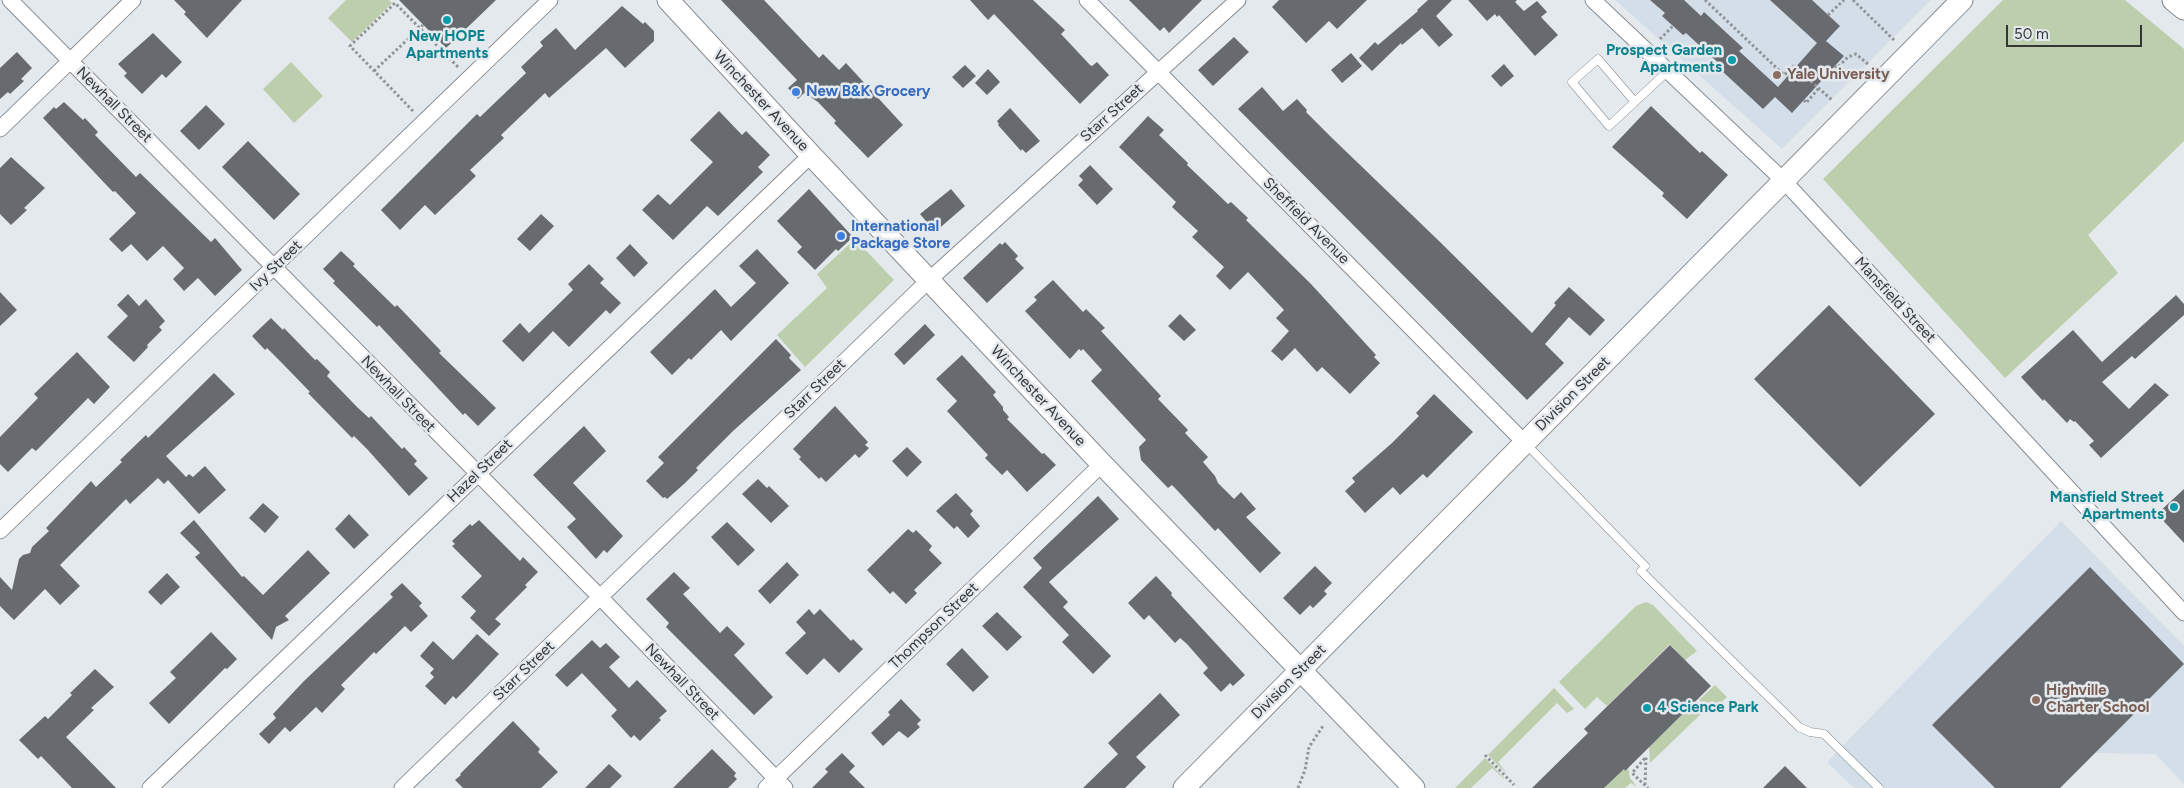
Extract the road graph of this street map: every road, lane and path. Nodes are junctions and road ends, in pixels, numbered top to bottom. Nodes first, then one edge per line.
1 (10, 0) edge
2 (134, 0) edge
3 (550, 0) edge
4 (668, 0) edge
5 (1087, 0) edge
6 (1238, 0) edge
7 (1593, 0) edge
8 (1705, 0) edge
9 (1844, 0) edge
10 (1853, 0) edge
11 (1962, 0) edge
12 (2173, 0) edge
13 (395, 1) edge
14 (2184, 9) edge
15 (1828, 15) dead end
16 (1673, 26) dead end
17 (422, 27) junction
18 (1660, 39) dead end
19 (1894, 40) dead end
20 (70, 61) junction
21 (1869, 65) dead end
22 (1835, 66) dead end
23 (459, 67) dead end
24 (374, 71) junction
25 (1668, 71) junction
26 (1157, 72) junction
27 (1819, 88) junction
28 (1804, 100) dead end
29 (1834, 101) dead end
30 (1635, 102) junction
31 (413, 111) dead end
32 (0, 129) edge
33 (811, 155) junction
34 (1784, 181) junction
35 (274, 268) junction
36 (929, 280) junction
37 (1525, 443) junction
38 (1102, 464) junction
39 (477, 474) junction
40 (0, 531) edge
41 (600, 597) junction
42 (2184, 613) edge
43 (1300, 671) junction
44 (1323, 726) dead end
45 (1485, 755) dead end
46 (776, 785) edge
47 (1514, 785) dead end
48 (1646, 786) edge
49 (150, 788) edge
50 (402, 788) edge
51 (1184, 788) edge
52 (1298, 788) edge
53 (1414, 788) edge
54 (1879, 788) edge

1 - 20 street, Newhall Street
2 - 20 street
3 - 35 street, Ivy Street
4 - 33 main road, Winchester Avenue
5 - 26 street, Sheffield Avenue
6 - 26 street, Starr Street
7 - 25 street, Mansfield Street
8 - 27 path
9 - 15 path
10 - 19 path
11 - 34 main road, Division Street
12 - 14 main road
13 - 17 path
13 - 24 path
16 - 18 path
17 - 23 path
17 - 24 path
20 - 32 street
20 - 35 street, Newhall Street
21 - 22 path
24 - 31 path
25 - 30 lane
25 - 34 street, Mansfield Street
26 - 36 street, Starr Street
26 - 37 street, Sheffield Avenue
27 - 28 path
27 - 29 path
30 - 30 lane
33 - 36 main road, Winchester Avenue
33 - 39 street, Hazel Street
34 - 37 main road, Division Street
34 - 42 street, Mansfield Street
35 - 39 street, Newhall Street
35 - 40 street, Ivy Street
36 - 38 main road, Winchester Avenue
36 - 41 street, Starr Street
37 - 43 main road, Division Street
37 - 54 lane
38 - 43 main road, Winchester Avenue
38 - 46 street, Thompson Street
39 - 41 street, Newhall Street
39 - 49 street, Hazel Street
41 - 46 street, Newhall Street
41 - 50 street, Starr Street
43 - 51 main road, Division Street
43 - 53 main road, Winchester Avenue
44 - 52 path
45 - 47 path
48 - 48 path

